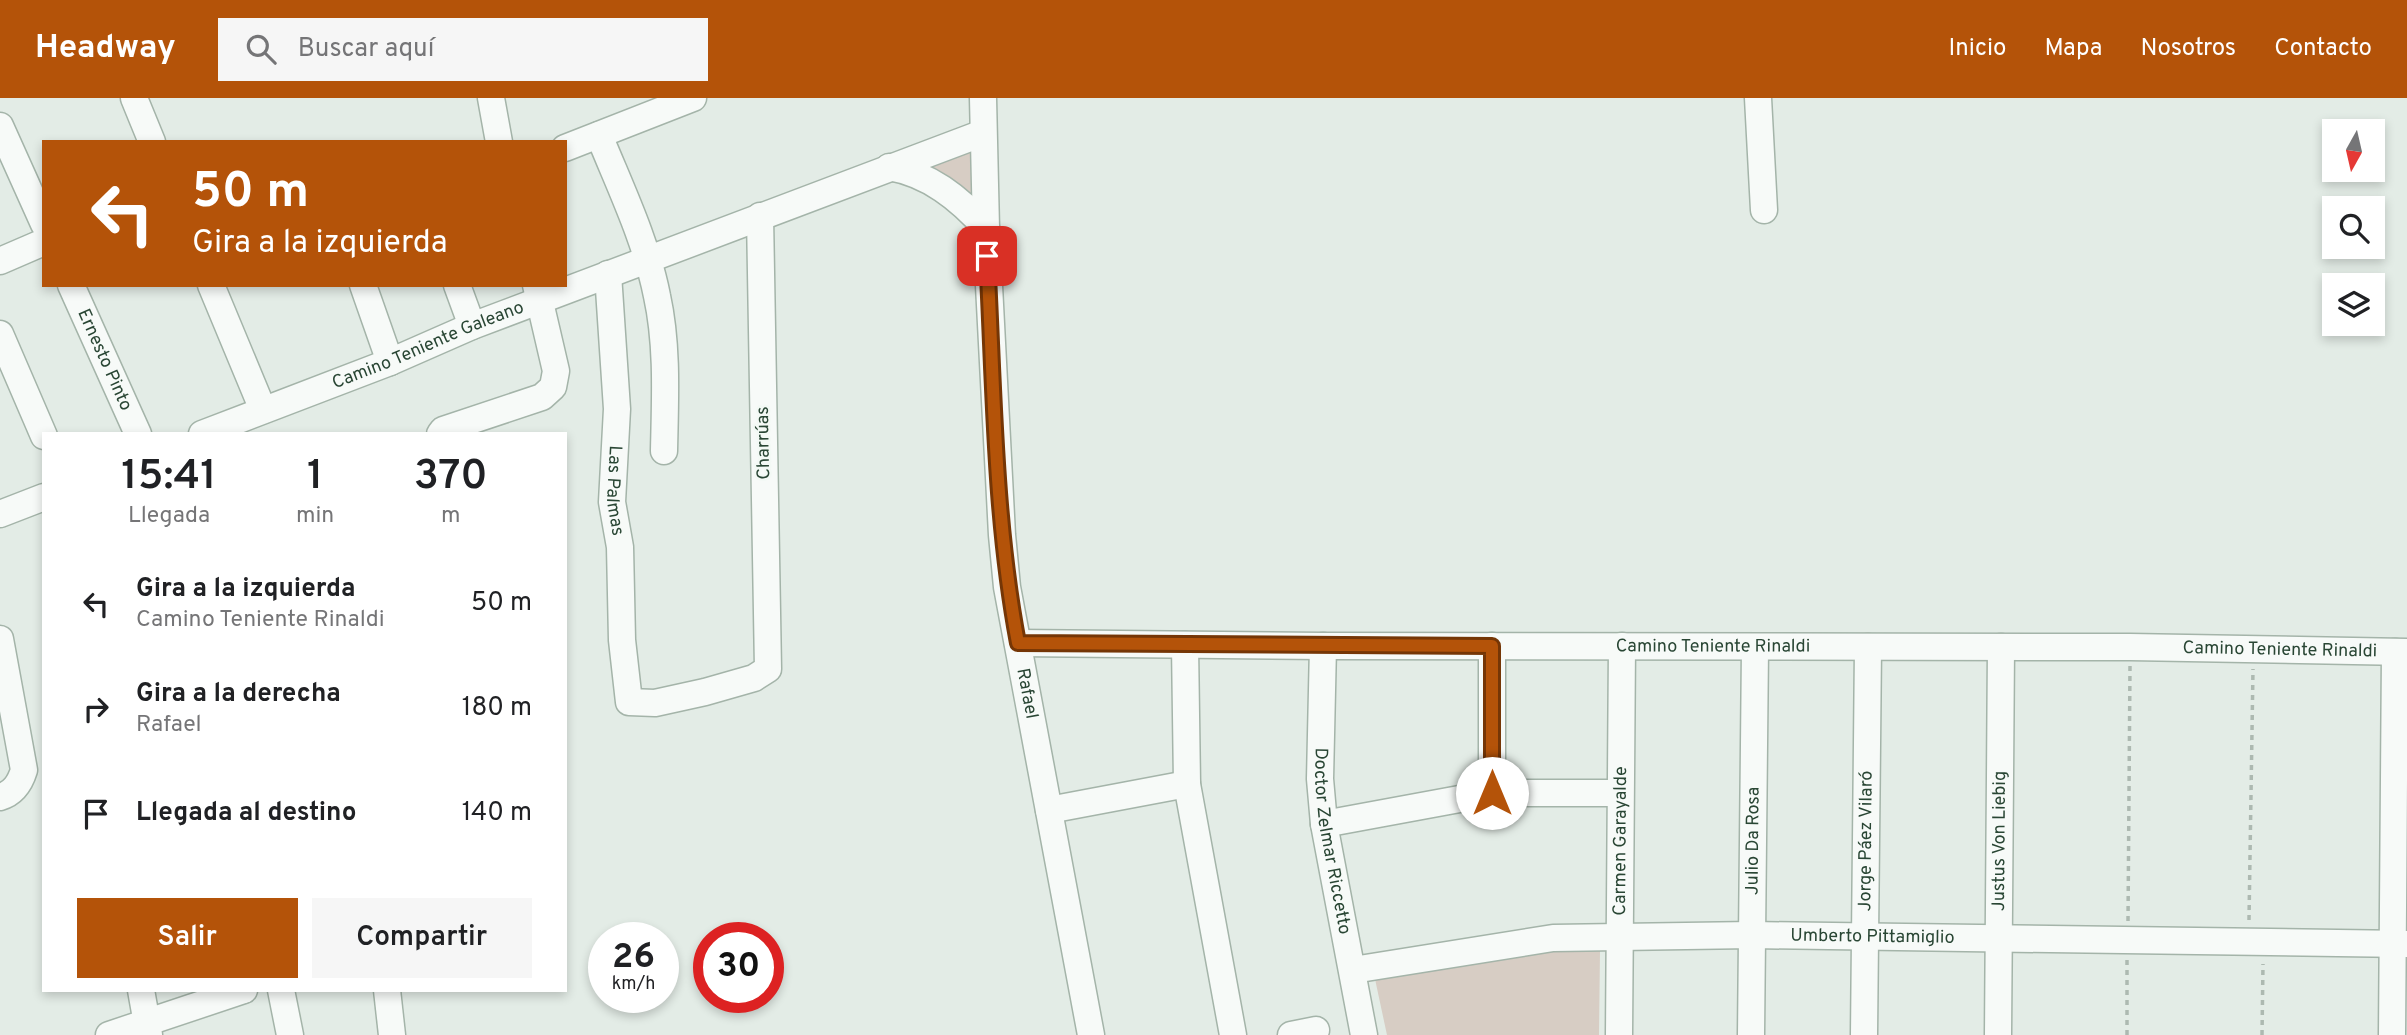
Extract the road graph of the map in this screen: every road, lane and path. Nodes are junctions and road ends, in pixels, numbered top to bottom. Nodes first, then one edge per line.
1 (134, 98) edge
2 (491, 98) edge
3 (693, 98) edge
4 (983, 98) edge
5 (1758, 98) edge
6 (0, 126) edge
7 (983, 132) junction
8 (599, 135) junction
9 (151, 140) edge
10 (499, 140) edge
11 (567, 147) edge
12 (889, 167) junction
13 (1764, 210) dead end
14 (761, 216) junction
15 (42, 220) edge
16 (986, 228) junction
17 (42, 244) edge
18 (648, 259) junction
19 (0, 261) edge
20 (608, 274) junction
21 (567, 285) edge
22 (72, 287) edge
23 (212, 287) edge
24 (364, 287) edge
25 (458, 287) edge
26 (560, 287) edge
27 (538, 293) edge
28 (472, 326) junction
29 (0, 334) edge
30 (390, 362) junction
31 (251, 421) edge
32 (42, 432) edge
33 (137, 432) edge
34 (210, 432) edge
35 (442, 432) edge
36 (664, 451) dead end
37 (42, 498) edge
38 (0, 514) edge
39 (0, 639) edge
40 (1018, 643) junction
41 (1185, 645) junction
42 (1322, 646) junction
43 (1492, 646) junction
44 (1622, 646) junction
45 (1868, 647) junction
46 (2001, 647) junction
47 (2130, 647) junction
48 (1755, 648) junction
49 (2253, 649) junction
50 (2401, 652) edge
51 (634, 702) joint
52 (7, 714) edge
53 (1187, 784) junction
54 (1492, 793) junction
55 (1620, 793) junction
56 (0, 797) edge
57 (1049, 810) junction
58 (1324, 824) junction
59 (1752, 935) junction
60 (1619, 936) junction
61 (1865, 937) junction
62 (1999, 938) junction
63 (2127, 940) junction
64 (2256, 941) junction
65 (2400, 944) edge
66 (1353, 970) junction
67 (141, 992) edge
68 (239, 992) edge
69 (281, 992) edge
70 (387, 992) edge
71 (148, 1029) edge
72 (1317, 1030) dead end
73 (109, 1035) edge
74 (290, 1035) edge
75 (393, 1035) edge
76 (1091, 1035) edge
77 (1233, 1035) edge
78 (1291, 1035) edge
79 (1364, 1035) edge
80 (1619, 1035) edge
81 (1751, 1035) edge
82 (1864, 1035) edge
83 (1998, 1035) edge
84 (2127, 1035) edge
85 (2262, 1035) edge
86 (2392, 1035) edge

1 - 9 street
2 - 10 street
3 - 8 street
4 - 7 street, Rafael
5 - 13 street
6 - 15 street
7 - 12 street, Camino Teniente Galeano
7 - 16 street, Rafael
8 - 11 street
8 - 18 street
12 - 14 street, Camino Teniente Galeano
12 - 16 street
14 - 18 street, Camino Teniente Galeano
14 - 51 street, Charrúas
16 - 40 street, Rafael
17 - 19 street
18 - 20 street, Camino Teniente Galeano
18 - 36 street
20 - 21 street, Camino Teniente Galeano
20 - 51 street, Las Palmas
22 - 33 street, Ernesto Pinto
23 - 31 street
24 - 30 street
25 - 28 street
26 - 27 street, Camino Teniente Galeano
27 - 28 street, Camino Teniente Galeano
27 - 35 street
28 - 30 street, Camino Teniente Galeano
29 - 32 street
30 - 31 street, Camino Teniente Galeano
31 - 34 street, Camino Teniente Galeano
37 - 38 street
39 - 52 street
40 - 41 street, Camino Teniente Rinaldi
40 - 57 street, Rafael
41 - 42 street, Camino Teniente Rinaldi
41 - 53 street
42 - 43 street, Camino Teniente Rinaldi
42 - 58 street, Doctor Zelmar Riccetto
43 - 44 street, Camino Teniente Rinaldi
43 - 54 street
44 - 48 street, Camino Teniente Rinaldi
44 - 55 street, Carmen Garayalde
45 - 46 street, Camino Teniente Rinaldi
45 - 48 street, Camino Teniente Rinaldi
45 - 61 street, Jorge Páez Vilaró
46 - 47 street, Camino Teniente Rinaldi
46 - 62 street, Justus Von Liebig
47 - 49 street, Camino Teniente Rinaldi
47 - 63 path
48 - 59 street, Julio Da Rosa
49 - 50 street, Camino Teniente Rinaldi
49 - 64 path
50 - 65 street
52 - 56 street
53 - 57 street
53 - 77 street
54 - 55 street
54 - 58 street
55 - 60 street, Carmen Garayalde
57 - 76 street, Rafael
58 - 66 street, Doctor Zelmar Riccetto
59 - 60 street, Umberto Pittamiglio
59 - 61 street, Umberto Pittamiglio
59 - 81 street, Julio Da Rosa
60 - 66 street, Umberto Pittamiglio
60 - 80 street, Carmen Garayalde
61 - 62 street, Umberto Pittamiglio
61 - 82 street, Jorge Páez Vilaró
62 - 63 street, Umberto Pittamiglio
62 - 83 street, Justus Von Liebig
63 - 64 street, Umberto Pittamiglio
63 - 84 path
64 - 65 street, Umberto Pittamiglio
64 - 85 path
65 - 86 street
66 - 79 street, Doctor Zelmar Riccetto
67 - 71 street
68 - 71 street
69 - 74 street
70 - 75 street
71 - 73 street
72 - 78 street

